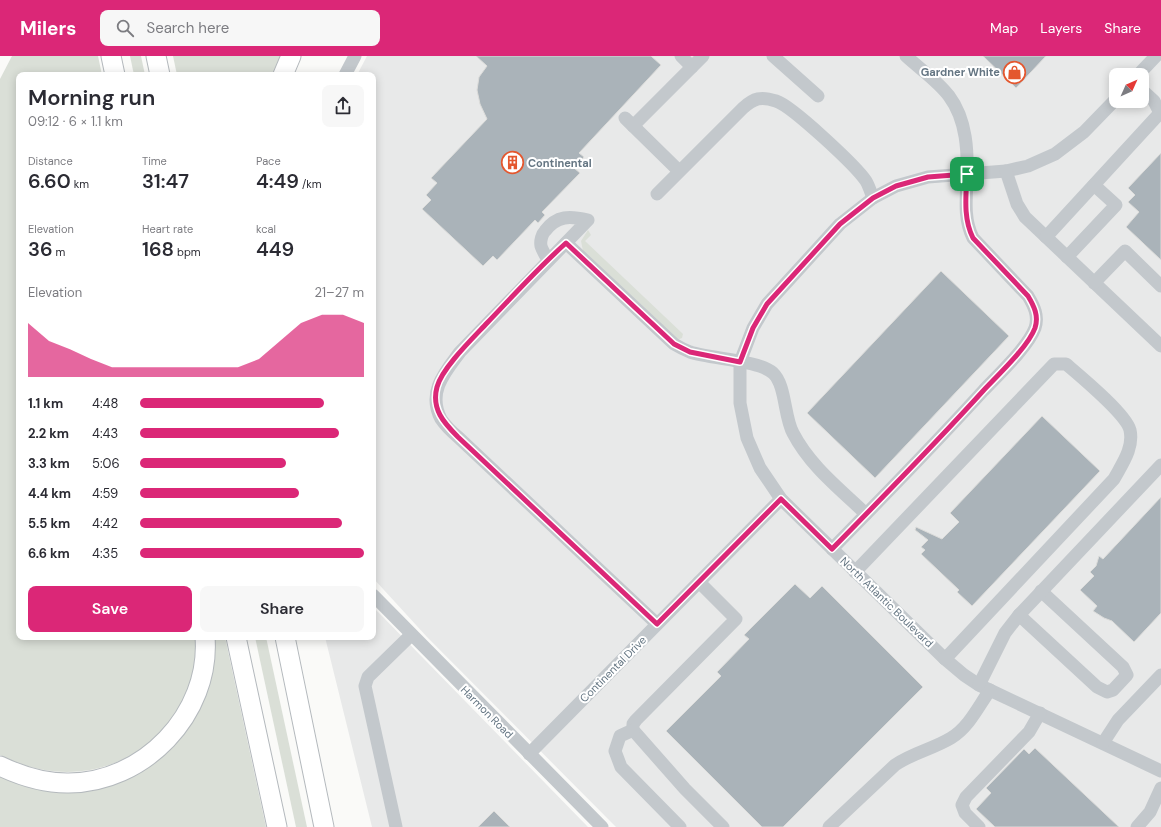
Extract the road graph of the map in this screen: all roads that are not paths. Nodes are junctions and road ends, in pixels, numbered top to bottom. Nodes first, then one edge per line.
1 (111, 56) edge
2 (156, 56) edge
3 (291, 56) edge
4 (355, 56) edge
5 (681, 56) edge
6 (703, 56) edge
7 (773, 56) edge
8 (906, 56) edge
9 (1156, 56) edge
10 (692, 67) junction
11 (1145, 68) edge
12 (114, 72) edge
13 (159, 72) edge
14 (284, 72) edge
15 (347, 72) edge
16 (818, 96) dead end
17 (1149, 96) edge
18 (1109, 106) edge
19 (679, 171) junction
20 (1006, 171) junction
21 (967, 174) junction
22 (1094, 185) junction
23 (657, 194) dead end
24 (873, 198) junction
25 (1046, 237) junction
26 (566, 243) junction
27 (1067, 257) junction
28 (548, 260) junction
29 (1094, 282) junction
30 (1161, 286) edge
31 (1161, 346) edge
32 (740, 362) junction
33 (1161, 465) edge
34 (781, 499) junction
35 (866, 514) junction
36 (832, 549) junction
37 (855, 572) junction
38 (699, 582) junction
39 (1041, 591) junction
40 (376, 598) edge
41 (1019, 615) junction
42 (657, 624) junction
43 (410, 635) junction
44 (205, 640) edge
45 (237, 640) edge
46 (286, 640) edge
47 (945, 659) junction
48 (1161, 675) edge
49 (985, 687) junction
50 (1040, 713) junction
51 (632, 730) junction
52 (1103, 743) junction
53 (529, 754) junction
54 (0, 766) edge
55 (1161, 771) edge
56 (1161, 788) edge
57 (277, 827) edge
58 (324, 827) edge
59 (396, 827) edge
60 (602, 827) edge
61 (680, 827) edge
62 (723, 827) edge
63 (829, 827) edge
64 (979, 827) edge
65 (1137, 827) edge

1 - 12 highway
2 - 13 highway
3 - 14 highway
4 - 15 street
5 - 10 street
6 - 10 street
7 - 16 street
8 - 21 street
9 - 11 street
10 - 19 street
17 - 22 street
18 - 20 street, North Atlantic Boulevard
19 - 23 street
19 - 24 street
20 - 21 street, North Atlantic Boulevard
20 - 25 street
21 - 24 street, North Atlantic Boulevard
21 - 35 street
22 - 25 street
22 - 27 street
24 - 32 street, North Atlantic Boulevard
25 - 27 street
26 - 28 street
26 - 28 street
26 - 32 street
27 - 29 street
28 - 42 street
29 - 30 street
29 - 31 street
32 - 34 street, North Atlantic Boulevard
32 - 35 street
33 - 39 street
34 - 36 street, North Atlantic Boulevard
34 - 38 street, Continental Drive
35 - 36 street
36 - 37 street, North Atlantic Boulevard
37 - 47 street, North Atlantic Boulevard
37 - 47 street
38 - 42 street, Continental Drive
38 - 51 street
39 - 41 street
39 - 41 street
40 - 43 street, Harmon Road
41 - 49 street
42 - 53 street, Continental Drive
43 - 53 street, Harmon Road
43 - 59 street
44 - 54 highway
45 - 57 highway
46 - 58 highway
47 - 49 street, North Atlantic Boulevard
48 - 52 street
49 - 50 street, North Atlantic Boulevard
49 - 63 street
50 - 52 street, North Atlantic Boulevard
50 - 64 street
51 - 61 street
51 - 62 street
52 - 55 street, North Atlantic Boulevard
53 - 60 street, Harmon Road
56 - 65 street

